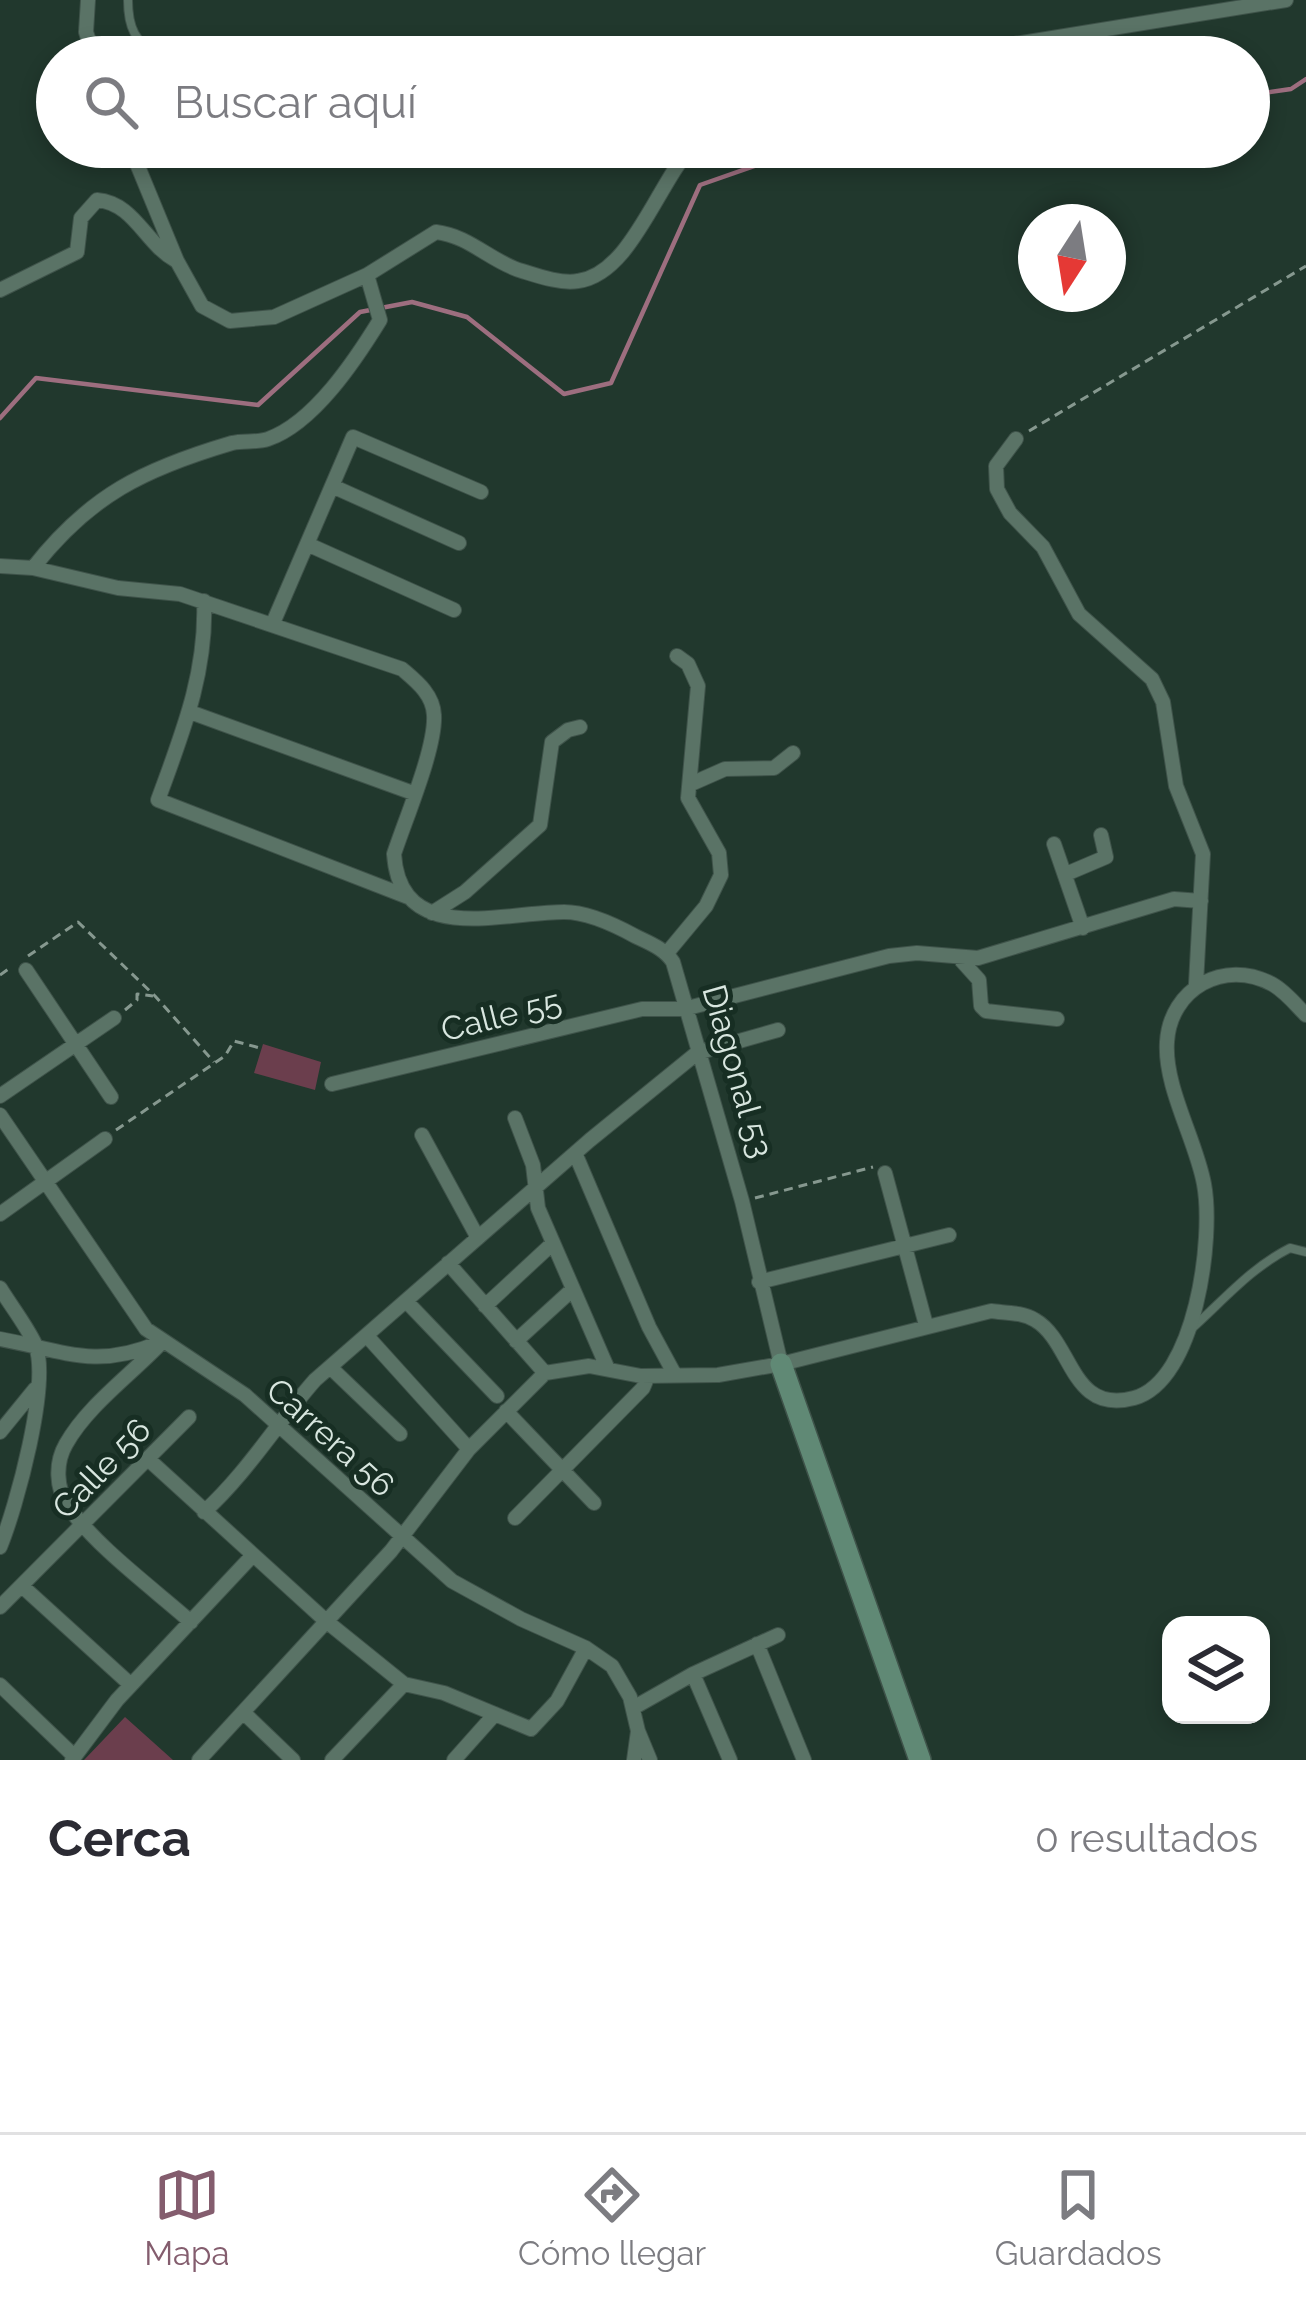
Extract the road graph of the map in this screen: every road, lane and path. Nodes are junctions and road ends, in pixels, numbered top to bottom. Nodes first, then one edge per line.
1 (88, 0) edge
2 (128, 0) edge
3 (1286, 0) edge
4 (87, 36) edge
5 (135, 36) edge
6 (1077, 36) edge
7 (139, 168) edge
8 (678, 168) edge
9 (177, 261) junction
10 (1306, 266) edge
11 (367, 275) junction
12 (0, 290) edge
13 (1016, 439) joint
14 (332, 486) junction
15 (482, 492) dead end
16 (459, 543) dead end
17 (307, 544) junction
18 (0, 566) edge
19 (33, 568) junction
20 (204, 602) junction
21 (454, 610) dead end
22 (273, 622) junction
23 (677, 656) dead end
24 (190, 712) junction
25 (580, 728) dead end
26 (793, 753) dead end
27 (691, 784) junction
28 (413, 793) junction
29 (1101, 835) dead end
30 (1054, 844) dead end
31 (1066, 874) junction
32 (408, 897) junction
33 (1201, 901) junction
34 (432, 913) junction
35 (1083, 928) junction
36 (667, 952) junction
37 (959, 958) junction
38 (26, 970) dead end
39 (0, 975) edge
40 (1196, 985) junction
41 (155, 996) junction
42 (684, 1009) junction
43 (1306, 1015) edge
44 (114, 1018) joint
45 (1057, 1019) dead end
46 (778, 1030) dead end
47 (76, 1047) junction
48 (260, 1048) dead end
49 (697, 1054) junction
50 (214, 1061) junction
51 (332, 1084) dead end
52 (0, 1096) edge
53 (111, 1097) dead end
54 (0, 1115) edge
55 (515, 1118) dead end
56 (422, 1136) dead end
57 (105, 1139) joint
58 (575, 1153) junction
59 (885, 1174) joint
60 (45, 1182) junction
61 (533, 1190) junction
62 (742, 1202) junction
63 (0, 1214) edge
64 (949, 1235) dead end
65 (478, 1238) junction
66 (553, 1243) junction
67 (907, 1245) junction
68 (1306, 1252) edge
69 (448, 1263) junction
70 (759, 1282) junction
71 (0, 1288) edge
72 (573, 1289) junction
73 (406, 1301) junction
74 (485, 1306) junction
75 (926, 1325) junction
76 (1188, 1332) junction
77 (367, 1336) junction
78 (0, 1339) edge
79 (516, 1341) junction
80 (163, 1342) junction
81 (35, 1346) junction
82 (782, 1364) junction
83 (330, 1367) junction
84 (607, 1367) junction
85 (544, 1373) junction
86 (675, 1375) junction
87 (648, 1376) junction
88 (38, 1385) junction
89 (497, 1396) dead end
90 (506, 1411) junction
91 (189, 1417) dead end
92 (277, 1423) junction
93 (0, 1432) edge
94 (400, 1434) dead end
95 (469, 1449) junction
96 (148, 1459) junction
97 (562, 1469) junction
98 (594, 1503) dead end
99 (204, 1511) junction
100 (515, 1518) dead end
101 (85, 1525) junction
102 (401, 1535) junction
103 (0, 1546) edge
104 (253, 1555) junction
105 (22, 1586) junction
106 (0, 1607) edge
107 (191, 1622) junction
108 (326, 1622) junction
109 (778, 1635) dead end
110 (758, 1644) junction
111 (586, 1648) junction
112 (693, 1674) junction
113 (404, 1684) junction
114 (0, 1685) edge
115 (131, 1685) junction
116 (632, 1708) junction
117 (244, 1713) junction
118 (495, 1714) junction
119 (638, 1731) junction
120 (72, 1757) edge
121 (199, 1760) edge
122 (293, 1760) edge
123 (332, 1760) edge
124 (454, 1760) edge
125 (634, 1760) edge
126 (650, 1760) edge
127 (730, 1760) edge
128 (804, 1760) edge
129 (920, 1760) edge

1 - 4 street
2 - 5 lane
3 - 6 street
7 - 9 street
8 - 11 street
9 - 11 street
9 - 12 street
10 - 13 path
11 - 19 street
13 - 33 street
14 - 15 street
14 - 16 street
14 - 17 street
17 - 21 street
17 - 22 street
18 - 19 street
19 - 20 street
20 - 22 street
20 - 24 street
22 - 28 street
23 - 27 street
24 - 28 street
24 - 32 street
25 - 34 street
26 - 27 street
27 - 36 street
28 - 32 street
29 - 31 street
30 - 31 street
31 - 35 street
32 - 34 street
33 - 35 street, Calle 55
33 - 40 street
34 - 36 street, Diagonal 53
35 - 37 street, Calle 55
36 - 42 street, Diagonal 53
37 - 42 street, Calle 55
37 - 45 street
38 - 47 street
39 - 41 path
40 - 43 street
40 - 76 street
41 - 44 path
41 - 50 path
42 - 49 street, Diagonal 53
42 - 51 street, Calle 55
44 - 47 street
46 - 49 street
47 - 52 street
47 - 53 street
48 - 50 path
49 - 58 street
49 - 62 street, Diagonal 53
50 - 57 path
54 - 60 street, Carrera 56
55 - 61 street
56 - 65 street
57 - 60 street
58 - 61 street
58 - 86 street
59 - 62 path
59 - 67 street
60 - 63 street
60 - 80 street, Carrera 56
61 - 65 street
61 - 66 street
62 - 70 street, Diagonal 53
64 - 67 street
65 - 69 street
66 - 72 street
66 - 74 street
67 - 70 street
67 - 75 street
68 - 76 lane
69 - 73 street
69 - 74 street
70 - 82 street, Diagonal 53
71 - 81 street
72 - 79 street
72 - 84 street
73 - 77 street
73 - 89 street
74 - 79 street
75 - 76 street
75 - 82 street
77 - 83 street
77 - 95 street
78 - 81 street
79 - 85 street
80 - 81 street
80 - 92 street, Carrera 56
80 - 101 street
81 - 88 street
82 - 86 street
82 - 129 street, Diagonal 53
83 - 92 street
83 - 94 street
84 - 85 street
84 - 87 street
85 - 90 street
86 - 87 street
87 - 97 street
88 - 93 street
88 - 103 street
90 - 95 street
90 - 97 street
91 - 96 street, Calle 56
92 - 99 street
92 - 102 street, Carrera 56
95 - 102 street
96 - 99 street
96 - 101 street, Calle 56
97 - 98 street
97 - 100 street
99 - 104 street
101 - 105 street, Calle 56
101 - 107 street
102 - 108 street
102 - 111 street, Carrera 56
104 - 107 street
104 - 108 street
105 - 106 street, Calle 56
105 - 115 street
107 - 115 street
108 - 113 street
108 - 117 street
109 - 110 street
110 - 112 street
110 - 128 street
111 - 116 street, Carrera 56
111 - 118 street
112 - 116 street
112 - 127 street
113 - 118 street
113 - 123 street
114 - 120 street
115 - 120 street
116 - 119 street, Carrera 56
117 - 121 street
117 - 122 street
118 - 124 street
119 - 125 street
119 - 126 street, Carrera 56

